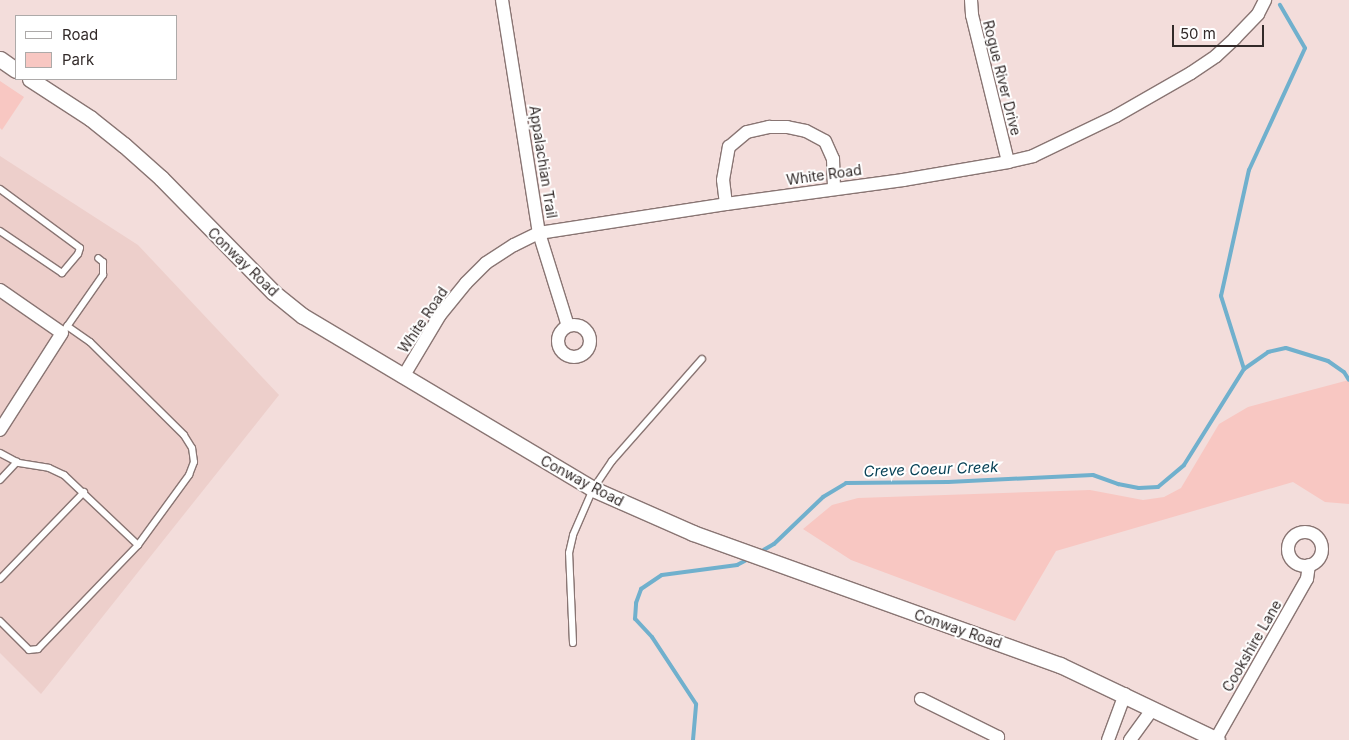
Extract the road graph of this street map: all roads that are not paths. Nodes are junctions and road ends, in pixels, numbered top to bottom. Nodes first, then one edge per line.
1 (502, 0) edge
2 (971, 0) edge
3 (1265, 0) edge
4 (0, 59) edge
5 (15, 69) edge
6 (32, 80) edge
7 (1008, 162) junction
8 (834, 188) junction
9 (1, 191) edge
10 (726, 204) junction
11 (0, 231) edge
12 (539, 233) junction
13 (98, 258) dead end
14 (0, 290) edge
15 (568, 326) dead end
16 (65, 330) junction
17 (702, 359) dead end
18 (403, 377) junction
19 (0, 430) edge
20 (0, 453) edge
21 (18, 462) junction
22 (0, 480) edge
23 (593, 489) junction
24 (84, 492) junction
25 (138, 545) junction
26 (1310, 565) dead end
27 (0, 580) edge
28 (0, 621) edge
29 (573, 643) dead end
30 (1125, 694) junction
31 (921, 699) dead end
32 (1153, 708) junction
33 (997, 739) edge
34 (1108, 740) edge
35 (1130, 740) edge
36 (1216, 740) edge

1 - 12 street, Appalachian Trail
2 - 7 street, Rogue River Drive
3 - 7 street, White Road
4 - 5 street
6 - 18 street, Conway Road
7 - 8 street, White Road
8 - 10 street, White Road
8 - 10 street
9 - 11 lane
10 - 12 street, White Road
12 - 15 street, Appalachian Trail
12 - 18 street, White Road
13 - 16 lane
14 - 16 street
16 - 19 street
16 - 25 lane
17 - 23 lane
18 - 23 street, Conway Road
20 - 21 lane
21 - 22 lane
21 - 24 lane
23 - 29 lane
23 - 30 street, Conway Road
24 - 25 lane
24 - 27 lane
25 - 28 lane
26 - 36 street, Cookshire Lane
30 - 32 street, Conway Road
30 - 34 street
31 - 33 street
32 - 35 street
32 - 36 street, Conway Road

